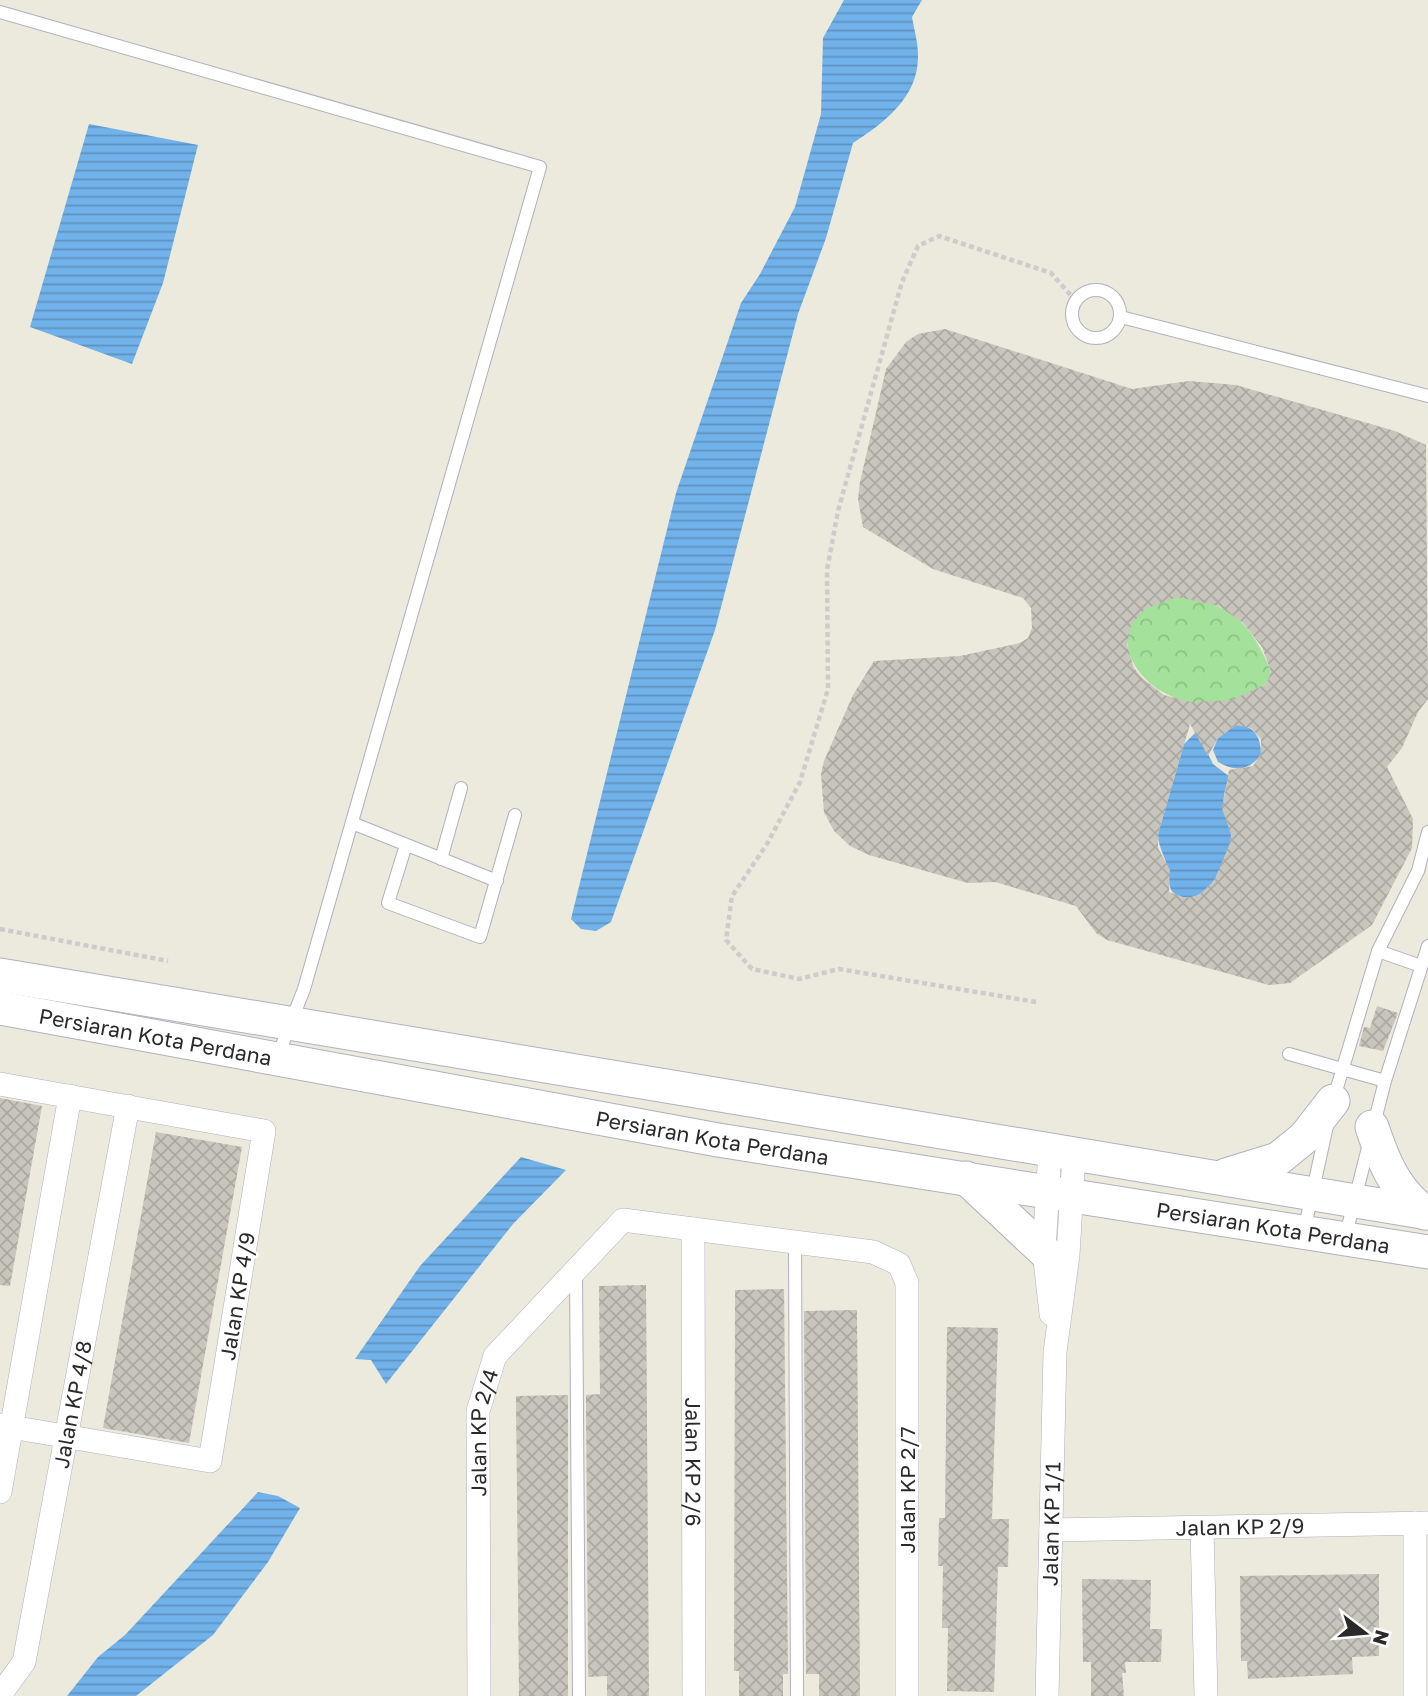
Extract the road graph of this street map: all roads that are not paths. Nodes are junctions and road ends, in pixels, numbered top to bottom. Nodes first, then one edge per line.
1 (0, 12) edge
2 (1121, 317) junction
3 (1428, 396) edge
4 (461, 788) dead end
5 (515, 815) dead end
6 (352, 823) junction
7 (1428, 832) edge
8 (406, 845) junction
9 (441, 859) junction
10 (498, 881) junction
11 (1428, 946) edge
12 (1378, 951) junction
13 (1421, 966) junction
14 (0, 975) edge
15 (0, 1008) edge
16 (289, 1025) junction
17 (1289, 1054) dead end
18 (277, 1059) junction
19 (1343, 1069) junction
20 (1385, 1081) junction
21 (0, 1084) edge
22 (70, 1096) junction
23 (1333, 1101) junction
24 (128, 1106) junction
25 (1372, 1127) junction
26 (1062, 1152) junction
27 (1216, 1177) junction
28 (966, 1178) junction
29 (1059, 1193) junction
30 (1310, 1193) junction
31 (1353, 1200) junction
32 (1427, 1213) edge
33 (693, 1229) junction
34 (1304, 1232) junction
35 (1345, 1239) junction
36 (795, 1243) junction
37 (1044, 1251) junction
38 (1428, 1252) edge
39 (576, 1270) junction
40 (1055, 1352) junction
41 (6, 1426) edge
42 (66, 1437) junction
43 (0, 1492) edge
44 (1422, 1523) edge
45 (1202, 1528) junction
46 (1051, 1530) junction
47 (0, 1695) edge
48 (478, 1696) edge
49 (579, 1696) edge
50 (694, 1696) edge
51 (797, 1696) edge
52 (907, 1696) edge
53 (1047, 1696) edge
54 (1206, 1696) edge
55 (1415, 1696) edge

1 - 6 lane
2 - 2 lane
2 - 3 lane
4 - 9 lane
5 - 10 lane
6 - 8 lane
6 - 16 lane
7 - 12 lane
8 - 9 lane
8 - 10 lane
9 - 10 lane
11 - 13 lane
12 - 13 lane
12 - 19 lane
13 - 20 lane
14 - 16 street, Persiaran Kota Perdana
15 - 18 street, Persiaran Kota Perdana
16 - 18 lane
16 - 26 street, Persiaran Kota Perdana
17 - 19 lane
18 - 28 street, Persiaran Kota Perdana
19 - 20 lane
19 - 23 lane
20 - 25 lane
21 - 22 street
22 - 24 street
22 - 41 street
23 - 27 street
23 - 30 lane
24 - 42 street, Jalan KP 4/8
24 - 42 street, Jalan KP 4/9
25 - 31 lane
25 - 32 street
26 - 27 street, Persiaran Kota Perdana
26 - 29 street, Jalan KP 1/1
27 - 30 street, Persiaran Kota Perdana
28 - 29 street, Persiaran Kota Perdana
28 - 37 street
29 - 34 street, Persiaran Kota Perdana
29 - 37 street, Jalan KP 1/1
29 - 40 street, Jalan KP 1/1
30 - 31 street, Persiaran Kota Perdana
30 - 34 lane
31 - 32 street, Persiaran Kota Perdana
31 - 35 lane
33 - 36 street
33 - 39 street, Jalan KP 2/4
33 - 50 street, Jalan KP 2/6
34 - 35 street, Persiaran Kota Perdana
35 - 38 street, Persiaran Kota Perdana
36 - 51 lane
36 - 52 street, Jalan KP 2/7
37 - 40 street, Jalan KP 1/1
39 - 48 street, Jalan KP 2/4
39 - 49 lane
40 - 46 street, Jalan KP 1/1
41 - 42 street
41 - 43 street
42 - 47 street, Jalan KP 4/8
44 - 45 street, Jalan KP 2/9
44 - 55 street
45 - 46 street, Jalan KP 2/9
45 - 54 street
46 - 53 street, Jalan KP 1/1

